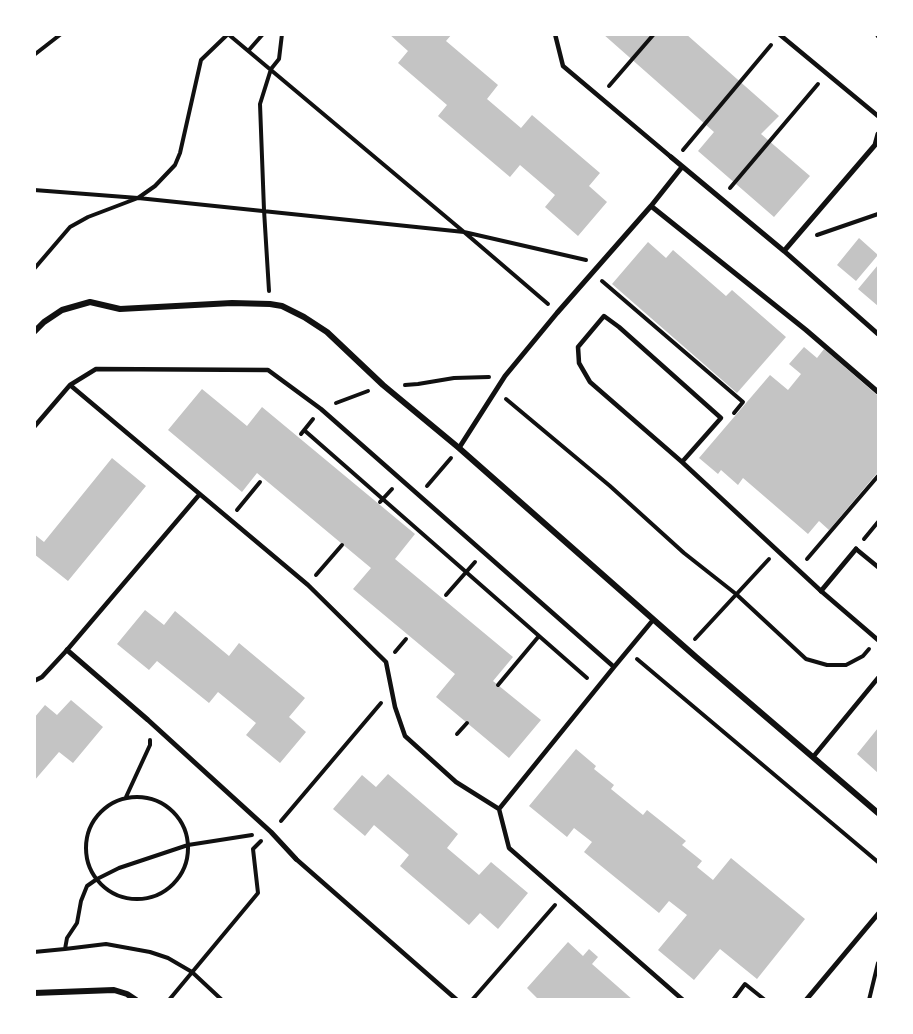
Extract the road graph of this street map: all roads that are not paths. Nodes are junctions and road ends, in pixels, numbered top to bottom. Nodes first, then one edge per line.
1 (555, 34) edge
2 (780, 35) edge
3 (879, 116) edge
4 (879, 134) edge
5 (671, 158) joint
6 (682, 167) junction
7 (651, 206) junction
8 (784, 251) junction
9 (34, 332) edge
10 (879, 334) edge
11 (70, 385) junction
12 (879, 392) edge
13 (34, 427) edge
14 (459, 448) junction
15 (682, 462) junction
16 (199, 495) junction
17 (856, 549) joint
18 (879, 567) edge
19 (821, 591) junction
20 (653, 620) junction
21 (878, 640) edge
22 (67, 650) junction
23 (614, 667) junction
24 (879, 678) edge
25 (34, 681) edge
26 (813, 756) junction
27 (499, 809) junction
28 (879, 813) edge
29 (296, 859) joint
30 (879, 914) edge
31 (34, 993) edge
32 (136, 999) edge
33 (457, 999) edge
34 (683, 999) edge
35 (806, 999) edge

1 - 5 lane
2 - 3 lane
4 - 8 street
5 - 6 street
6 - 7 street
6 - 8 street
7 - 12 street
7 - 14 street
8 - 10 street
9 - 14 street
11 - 13 lane
11 - 16 lane
11 - 23 lane
14 - 20 street
15 - 15 lane
15 - 19 lane
16 - 22 lane
16 - 27 lane
17 - 18 lane
17 - 19 street
19 - 21 lane
20 - 23 lane
20 - 26 street
22 - 25 lane
22 - 29 street
23 - 27 lane
24 - 26 lane
26 - 28 street
27 - 34 lane
29 - 33 lane
30 - 35 street
31 - 32 street

